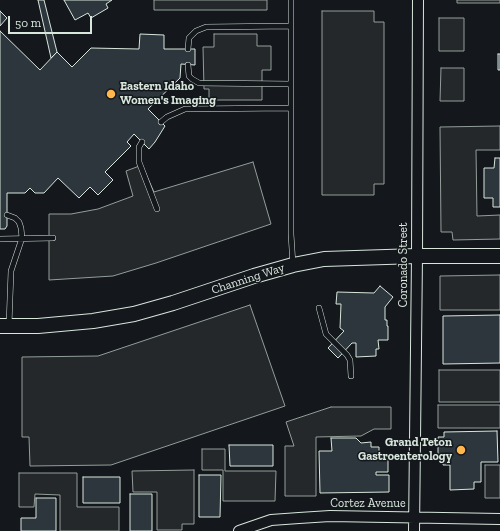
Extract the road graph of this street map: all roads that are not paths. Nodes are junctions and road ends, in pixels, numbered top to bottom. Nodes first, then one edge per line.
1 (291, 0) edge
2 (418, 0) edge
3 (291, 26) junction
4 (188, 49) dead end
5 (188, 64) dead end
6 (291, 84) junction
7 (291, 108) junction
8 (161, 122) dead end
9 (142, 142) dead end
10 (157, 209) dead end
11 (7, 215) dead end
12 (22, 238) junction
13 (53, 238) dead end
14 (0, 239) edge
15 (417, 256) junction
16 (500, 256) edge
17 (293, 265) junction
18 (319, 308) dead end
19 (5, 326) edge
20 (351, 376) dead end
21 (414, 517) junction
22 (500, 518) edge
23 (238, 531) edge
24 (414, 531) edge

1 - 3 lane
2 - 15 street, Coronado Street
3 - 4 lane
3 - 6 lane
5 - 6 lane
6 - 7 lane
7 - 8 lane
7 - 17 lane
9 - 10 lane
11 - 12 lane
12 - 13 lane
12 - 14 lane
12 - 19 lane
15 - 16 main road, Channing Way
15 - 17 main road, Channing Way
15 - 21 street, Coronado Street
17 - 19 main road, Channing Way
18 - 20 lane
21 - 22 street, Cortez Avenue
21 - 23 street, Cortez Avenue
21 - 24 street, Coronado Street

